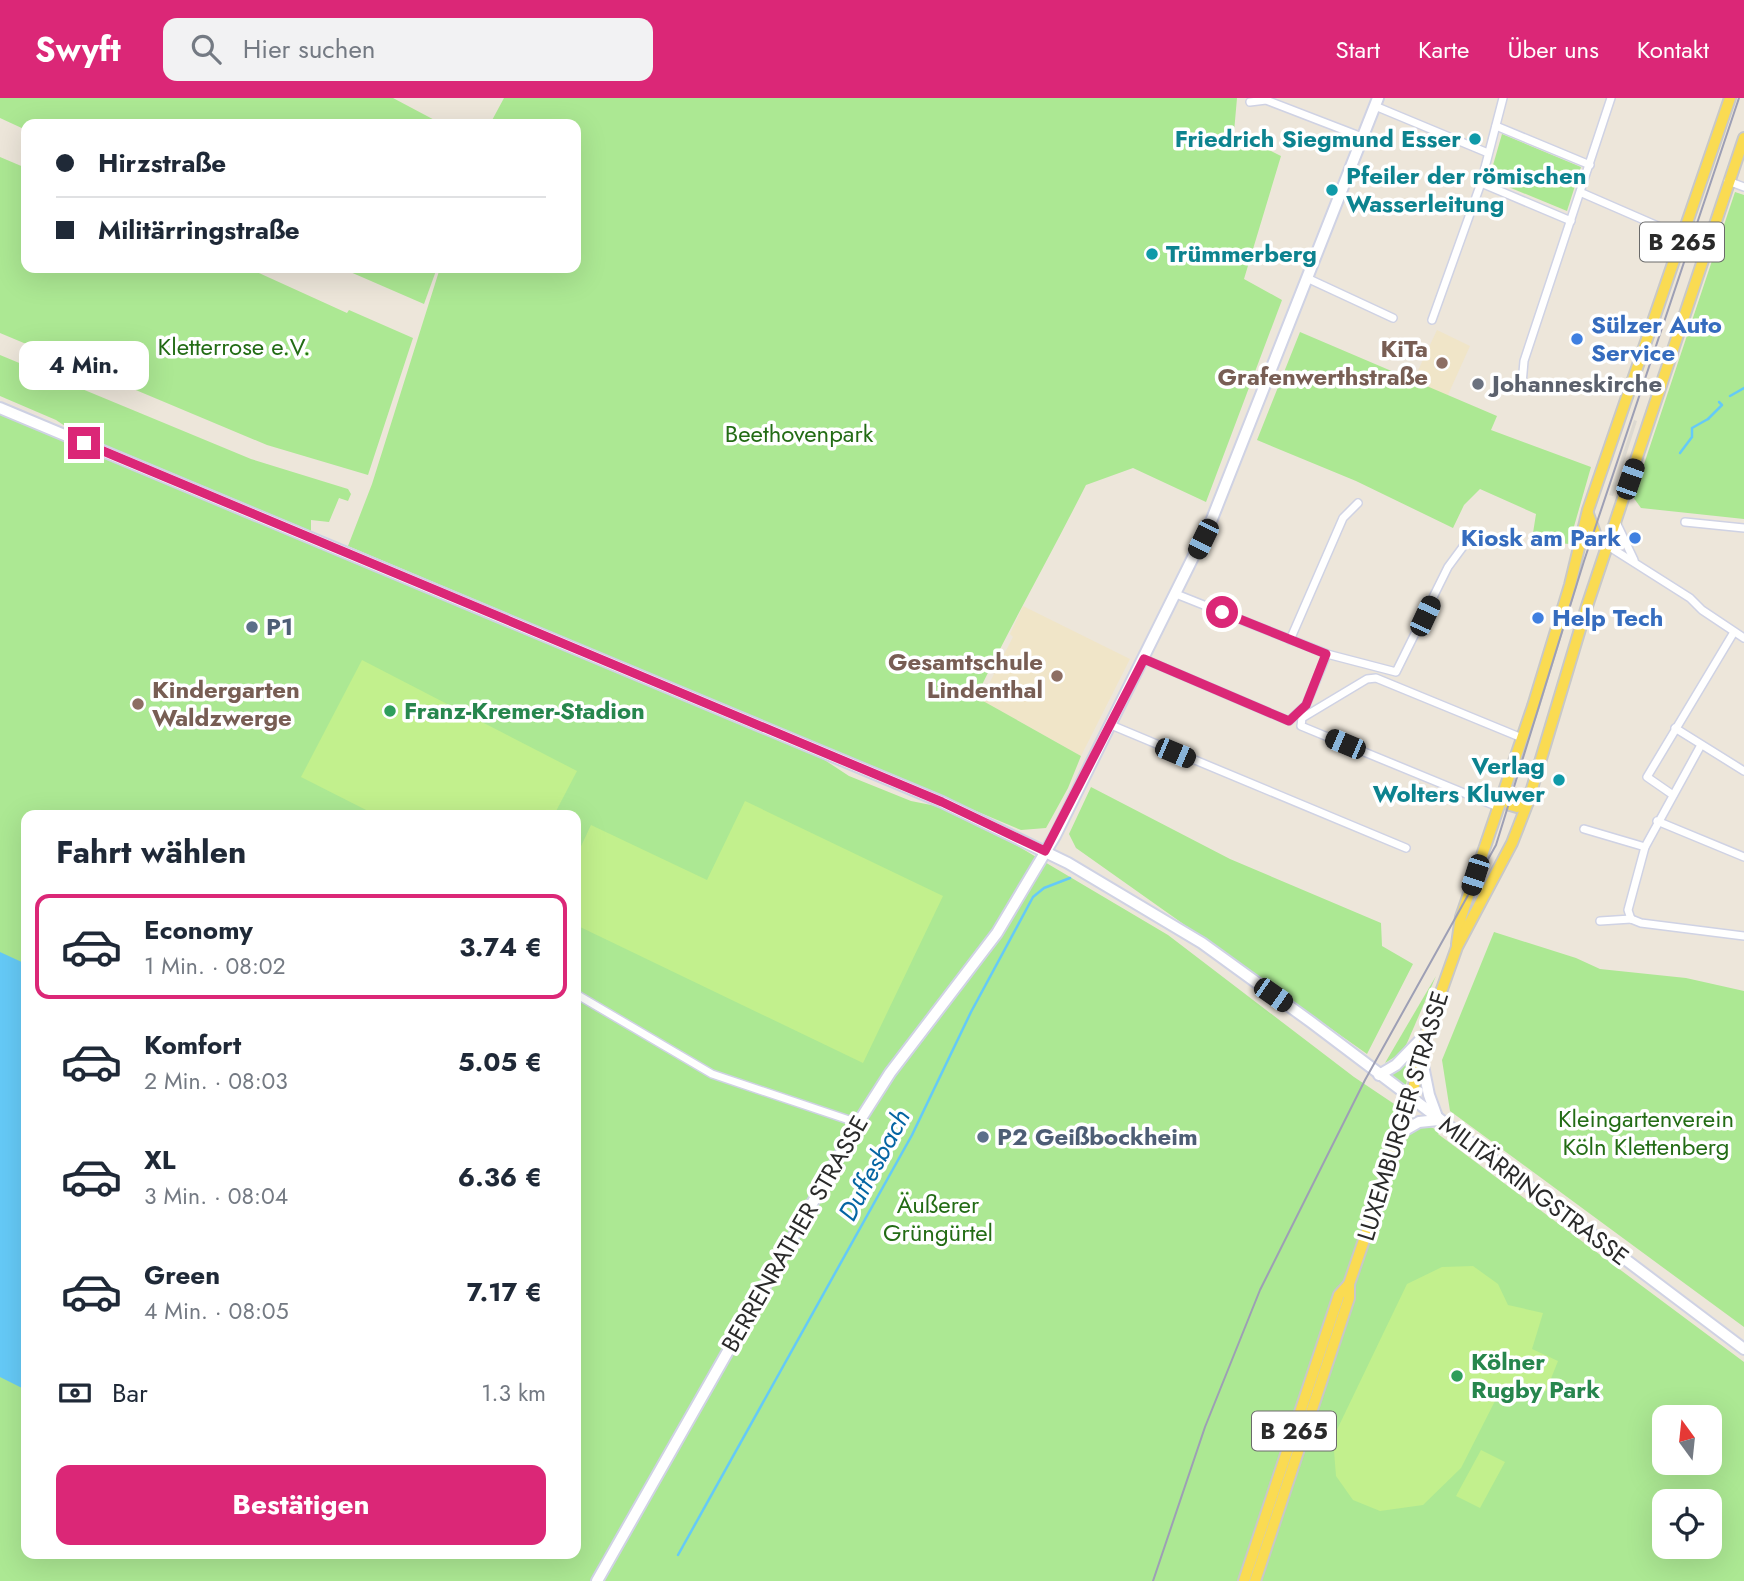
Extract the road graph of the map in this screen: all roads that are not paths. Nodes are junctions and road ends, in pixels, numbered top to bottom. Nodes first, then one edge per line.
1 (1503, 98) edge
2 (1611, 98) edge
3 (1730, 98) edge
4 (1250, 102) dead end
5 (1376, 102) edge
6 (1496, 126) junction
7 (1362, 137) junction
8 (1744, 138) edge
9 (1488, 153) junction
10 (1590, 165) junction
11 (1728, 181) junction
12 (1480, 183) junction
13 (1744, 187) edge
14 (1582, 193) junction
15 (1571, 221) junction
16 (1683, 237) junction
17 (1308, 279) junction
18 (1393, 318) dead end
19 (1433, 320) dead end
20 (1522, 384) dead end
21 (0, 408) edge
22 (1358, 503) dead end
23 (1588, 510) junction
24 (1616, 522) junction
25 (1685, 523) dead end
26 (1744, 528) edge
27 (1465, 544) dead end
28 (1604, 544) junction
29 (1578, 553) junction
30 (1635, 561) junction
31 (1176, 594) junction
32 (1734, 632) junction
33 (1744, 638) edge
34 (1290, 640) junction
35 (1326, 654) junction
36 (1144, 659) junction
37 (1111, 725) junction
38 (1675, 728) junction
39 (1522, 738) junction
40 (1701, 746) junction
41 (1744, 771) edge
42 (1507, 779) junction
43 (1673, 795) junction
44 (1528, 802) junction
45 (1497, 807) junction
46 (1657, 821) junction
47 (1584, 829) dead end
48 (1645, 847) junction
49 (1406, 848) dead end
50 (1045, 851) junction
51 (1744, 857) edge
52 (1631, 919) junction
53 (1600, 921) dead end
54 (1744, 936) edge
55 (1457, 947) junction
56 (581, 997) edge
57 (1426, 1034) junction
58 (1421, 1054) junction
59 (1379, 1074) junction
60 (1411, 1100) junction
61 (1438, 1120) junction
62 (858, 1123) junction
63 (1400, 1133) junction
64 (1349, 1284) junction
65 (1744, 1349) edge
66 (597, 1581) edge
67 (1244, 1581) edge
68 (1255, 1581) edge

1 - 6 street
2 - 10 street
3 - 16 main road, LUXEMBURGER STRASSE / B 265
4 - 7 street
5 - 7 main road, BERRENRATHER STRASSE
5 - 9 street
6 - 9 street
6 - 10 street
7 - 17 main road, BERRENRATHER STRASSE
8 - 11 main road, LUXEMBURGER STRASSE / B 265
9 - 12 street
10 - 14 street
11 - 13 street
11 - 24 main road, LUXEMBURGER STRASSE / B 265
12 - 15 street
12 - 19 street
14 - 15 street
14 - 16 street
15 - 20 street
16 - 23 main road, LUXEMBURGER STRASSE / B 265
17 - 18 street
17 - 31 main road, BERRENRATHER STRASSE
21 - 50 main road, MILITÄRRINGSTRASSE
22 - 34 street
23 - 28 main road
23 - 29 main road, LUXEMBURGER STRASSE / B 265
24 - 28 main road, LUXEMBURGER STRASSE / B 265
24 - 30 street
25 - 26 street
27 - 35 street
28 - 29 main road
28 - 30 street
28 - 44 main road, LUXEMBURGER STRASSE / B 265
29 - 39 main road, LUXEMBURGER STRASSE / B 265
30 - 32 street
31 - 34 street
31 - 36 main road, BERRENRATHER STRASSE
32 - 33 street
32 - 38 street
34 - 35 street
35 - 36 street
36 - 37 main road, BERRENRATHER STRASSE
37 - 49 street
37 - 50 main road, BERRENRATHER STRASSE
38 - 40 street
38 - 43 street
39 - 42 main road, LUXEMBURGER STRASSE / B 265
39 - 45 street
40 - 41 street
40 - 43 street
42 - 44 main road
42 - 45 main road, LUXEMBURGER STRASSE / B 265
43 - 46 street
44 - 55 main road, LUXEMBURGER STRASSE / B 265
45 - 55 main road, LUXEMBURGER STRASSE / B 265
46 - 48 street
46 - 51 street
47 - 48 street
48 - 52 street
50 - 59 main road, MILITÄRRINGSTRASSE
50 - 62 main road, BERRENRATHER STRASSE
52 - 53 street
52 - 54 street
55 - 57 main road, LUXEMBURGER STRASSE / B 265
56 - 62 street
57 - 58 main road, LUXEMBURGER STRASSE / B 265
57 - 59 main road
58 - 60 main road, LUXEMBURGER STRASSE / B 265
58 - 61 main road
59 - 60 main road, MILITÄRRINGSTRASSE
60 - 61 main road, MILITÄRRINGSTRASSE
60 - 63 main road, LUXEMBURGER STRASSE / B 265
61 - 63 main road
61 - 65 main road, MILITÄRRINGSTRASSE
62 - 66 main road, BERRENRATHER STRASSE
63 - 64 main road, LUXEMBURGER STRASSE / B 265
64 - 67 main road, LUXEMBURGER STRASSE / B 265
64 - 68 main road, LUXEMBURGER STRASSE / B 265

